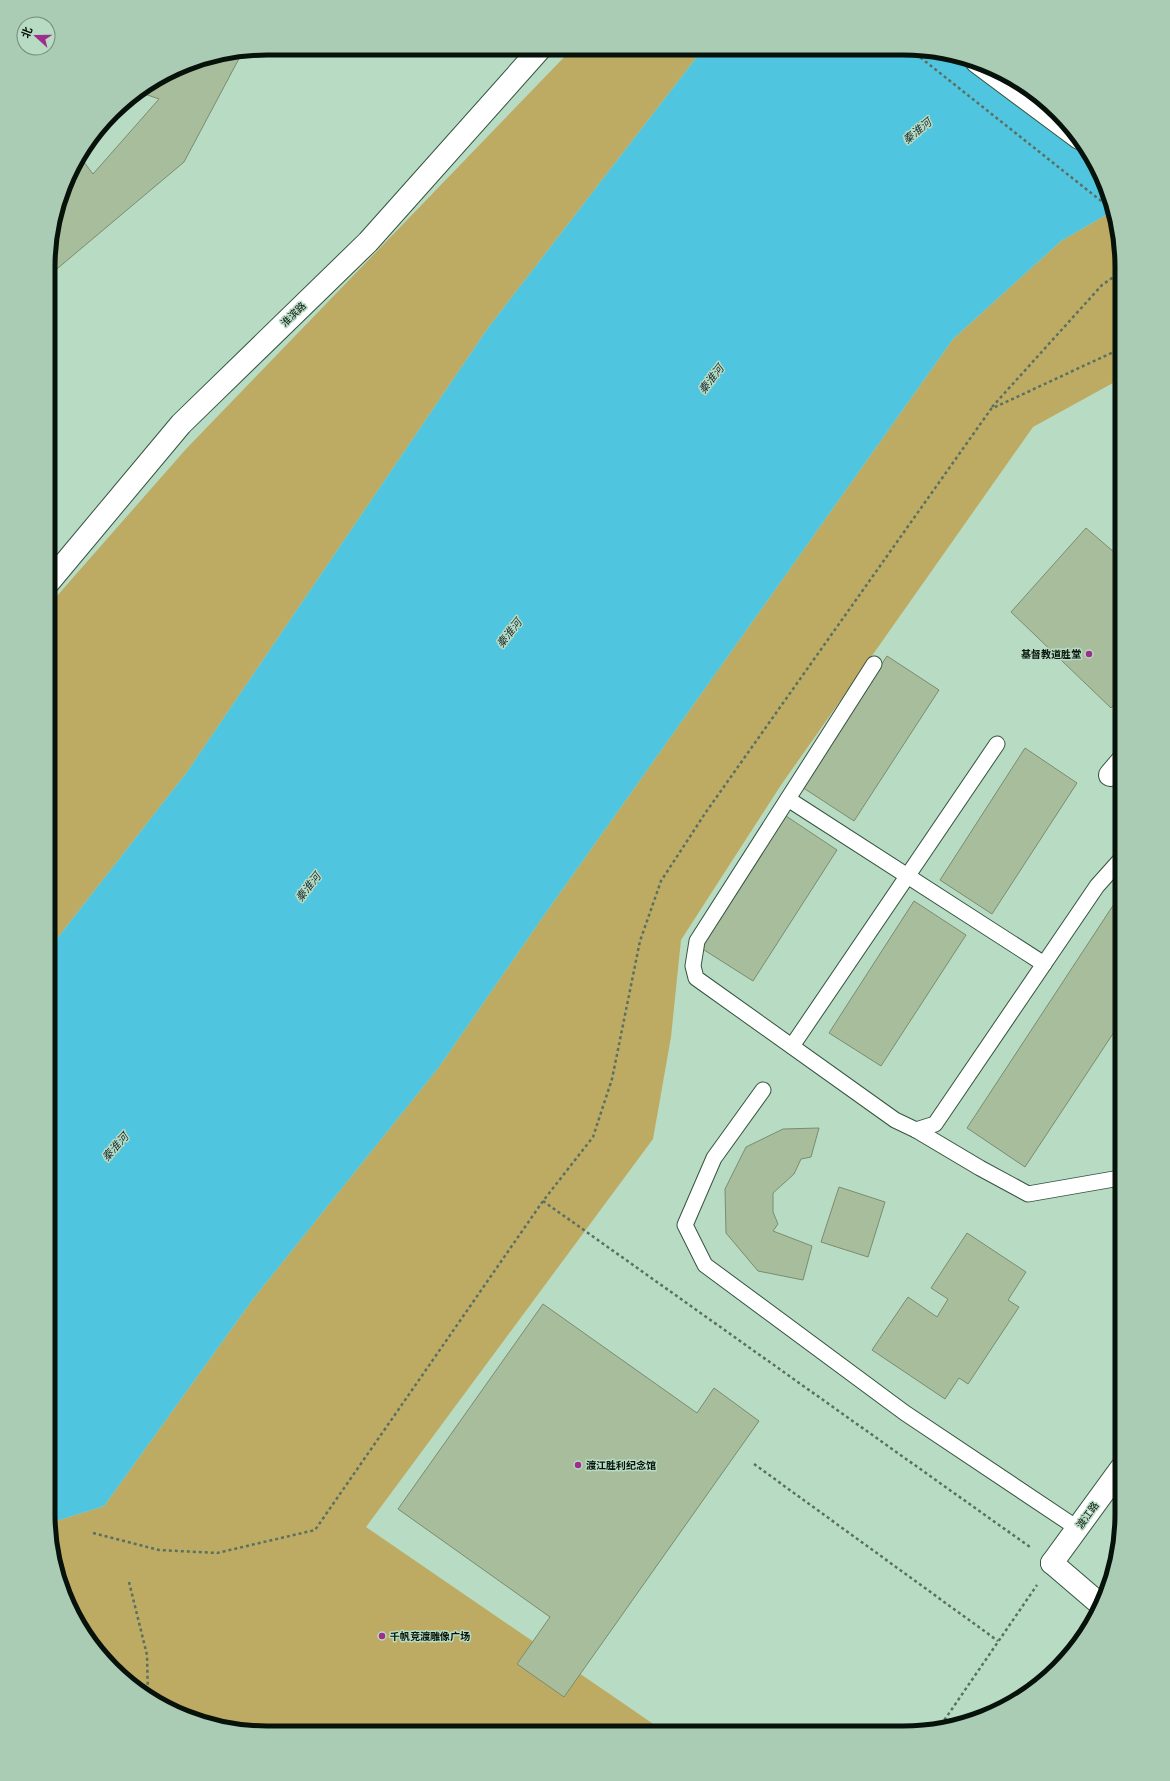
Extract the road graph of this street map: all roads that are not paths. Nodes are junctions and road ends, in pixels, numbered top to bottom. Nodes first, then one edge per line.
1 (535, 55) edge
2 (997, 77) edge
3 (1057, 122) edge
4 (55, 575) edge
5 (874, 664) dead end
6 (997, 744) dead end
7 (788, 799) junction
8 (1115, 866) edge
9 (1044, 964) junction
10 (792, 1046) junction
11 (763, 1090) dead end
12 (916, 1130) junction
13 (1115, 1180) edge
14 (1115, 1476) edge
15 (1077, 1528) junction
16 (1096, 1601) edge

1 - 4 main road, 淮滨路
2 - 3 main road
5 - 7 lane
6 - 10 lane
7 - 9 lane
7 - 10 lane
8 - 9 lane
9 - 12 lane
10 - 12 lane
11 - 15 lane
12 - 13 lane
14 - 15 main road, 渡江路
15 - 16 main road, 渡江路

